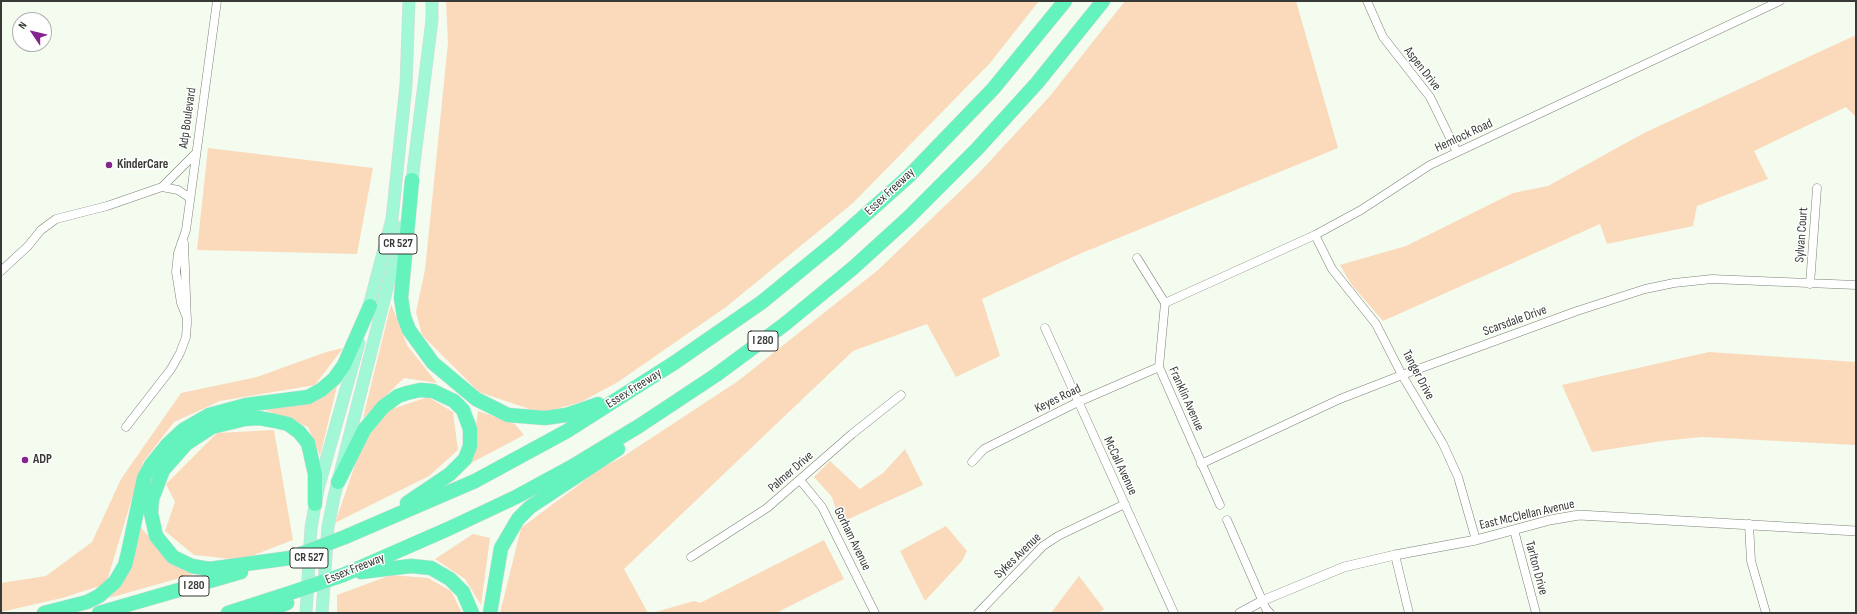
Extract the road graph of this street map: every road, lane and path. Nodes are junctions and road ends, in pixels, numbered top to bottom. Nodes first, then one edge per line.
1 (217, 1) edge
2 (409, 1) edge
3 (426, 1) edge
4 (432, 1) edge
5 (1065, 1) edge
6 (1103, 1) edge
7 (1367, 1) edge
8 (1780, 1) edge
9 (426, 61) junction
10 (1457, 152) junction
11 (195, 154) junction
12 (412, 180) junction
13 (162, 187) junction
14 (1817, 188) dead end
15 (190, 198) junction
16 (1315, 235) junction
17 (184, 239) junction
18 (1137, 258) dead end
19 (1, 271) edge
20 (1810, 284) junction
21 (1856, 285) edge
22 (1165, 303) junction
23 (370, 306) junction
24 (187, 318) junction
25 (1045, 328) dead end
26 (674, 363) junction
27 (1159, 367) junction
28 (716, 375) junction
29 (1402, 375) junction
30 (901, 395) dead end
31 (1078, 402) junction
32 (126, 427) dead end
33 (972, 462) dead end
34 (1201, 464) junction
35 (800, 480) junction
36 (338, 482) junction
37 (315, 504) junction
38 (1125, 504) junction
39 (1220, 504) dead end
40 (1227, 520) dead end
41 (1749, 524) junction
42 (366, 529) junction
43 (1514, 530) junction
44 (1856, 530) edge
45 (1476, 540) junction
46 (1395, 555) junction
47 (691, 557) dead end
48 (290, 558) junction
49 (342, 575) junction
50 (287, 599) junction
51 (1264, 600) junction
52 (44, 613) edge
53 (99, 613) edge
54 (228, 613) edge
55 (264, 613) edge
56 (306, 613) edge
57 (322, 613) edge
58 (472, 613) edge
59 (490, 613) edge
60 (875, 613) edge
61 (978, 613) edge
62 (1174, 613) edge
63 (1240, 613) edge
64 (1270, 613) edge
65 (1409, 613) edge
66 (1536, 613) edge
67 (1766, 613) edge

1 - 11 street, Adp Boulevard
2 - 23 main road, CR 527
3 - 9 main road
4 - 9 main road, CR 527
5 - 26 highway, Essex Freeway / I 280
6 - 28 highway, Essex Freeway / I 280
7 - 10 street, Aspen Drive
8 - 10 street, Hemlock Road
9 - 12 main road, CR 527
10 - 16 street, Hemlock Road
11 - 13 street
11 - 15 street, Adp Boulevard
12 - 26 highway
12 - 36 main road, CR 527
13 - 15 street
13 - 19 street
14 - 20 street, Sylvan Court
15 - 17 street, Adp Boulevard
16 - 22 street, Hemlock Road
16 - 29 street, Tanger Drive
17 - 24 street, Adp Boulevard
17 - 24 street, Adp Boulevard
18 - 22 street
20 - 21 street, Scarsdale Drive
20 - 29 street, Scarsdale Drive
22 - 27 street, Franklin Avenue
23 - 37 main road, CR 527
23 - 52 highway
24 - 32 street, Adp Boulevard
25 - 31 street, McCall Avenue
26 - 42 highway, Essex Freeway / I 280
27 - 31 street, Keyes Road
27 - 34 street, Franklin Avenue
28 - 49 highway, Essex Freeway / I 280
28 - 59 highway
29 - 34 street, Scarsdale Drive
29 - 45 street, Tanger Drive
30 - 35 street, Palmer Drive
31 - 33 street, Keyes Road
31 - 38 street, McCall Avenue
34 - 39 street, Franklin Avenue
35 - 47 street, Palmer Drive
35 - 60 street, Gorham Avenue
36 - 42 highway
36 - 57 main road, CR 527
37 - 48 highway
37 - 56 main road, CR 527
38 - 61 street, Sykes Avenue
38 - 62 street, McCall Avenue
40 - 51 street
41 - 43 street, East McClellan Avenue
41 - 44 street, East McClellan Avenue
41 - 67 street
42 - 48 highway, Essex Freeway / I 280, bridge
43 - 45 street, East McClellan Avenue
43 - 66 street, Tarlton Drive
45 - 46 street, East McClellan Avenue
46 - 51 street, East McClellan Avenue
46 - 65 street
48 - 53 highway, Essex Freeway / I 280
49 - 50 highway, Essex Freeway / I 280, bridge
49 - 58 highway
50 - 54 highway, Essex Freeway / I 280
50 - 55 highway
51 - 63 street, East McClellan Avenue
51 - 64 street

